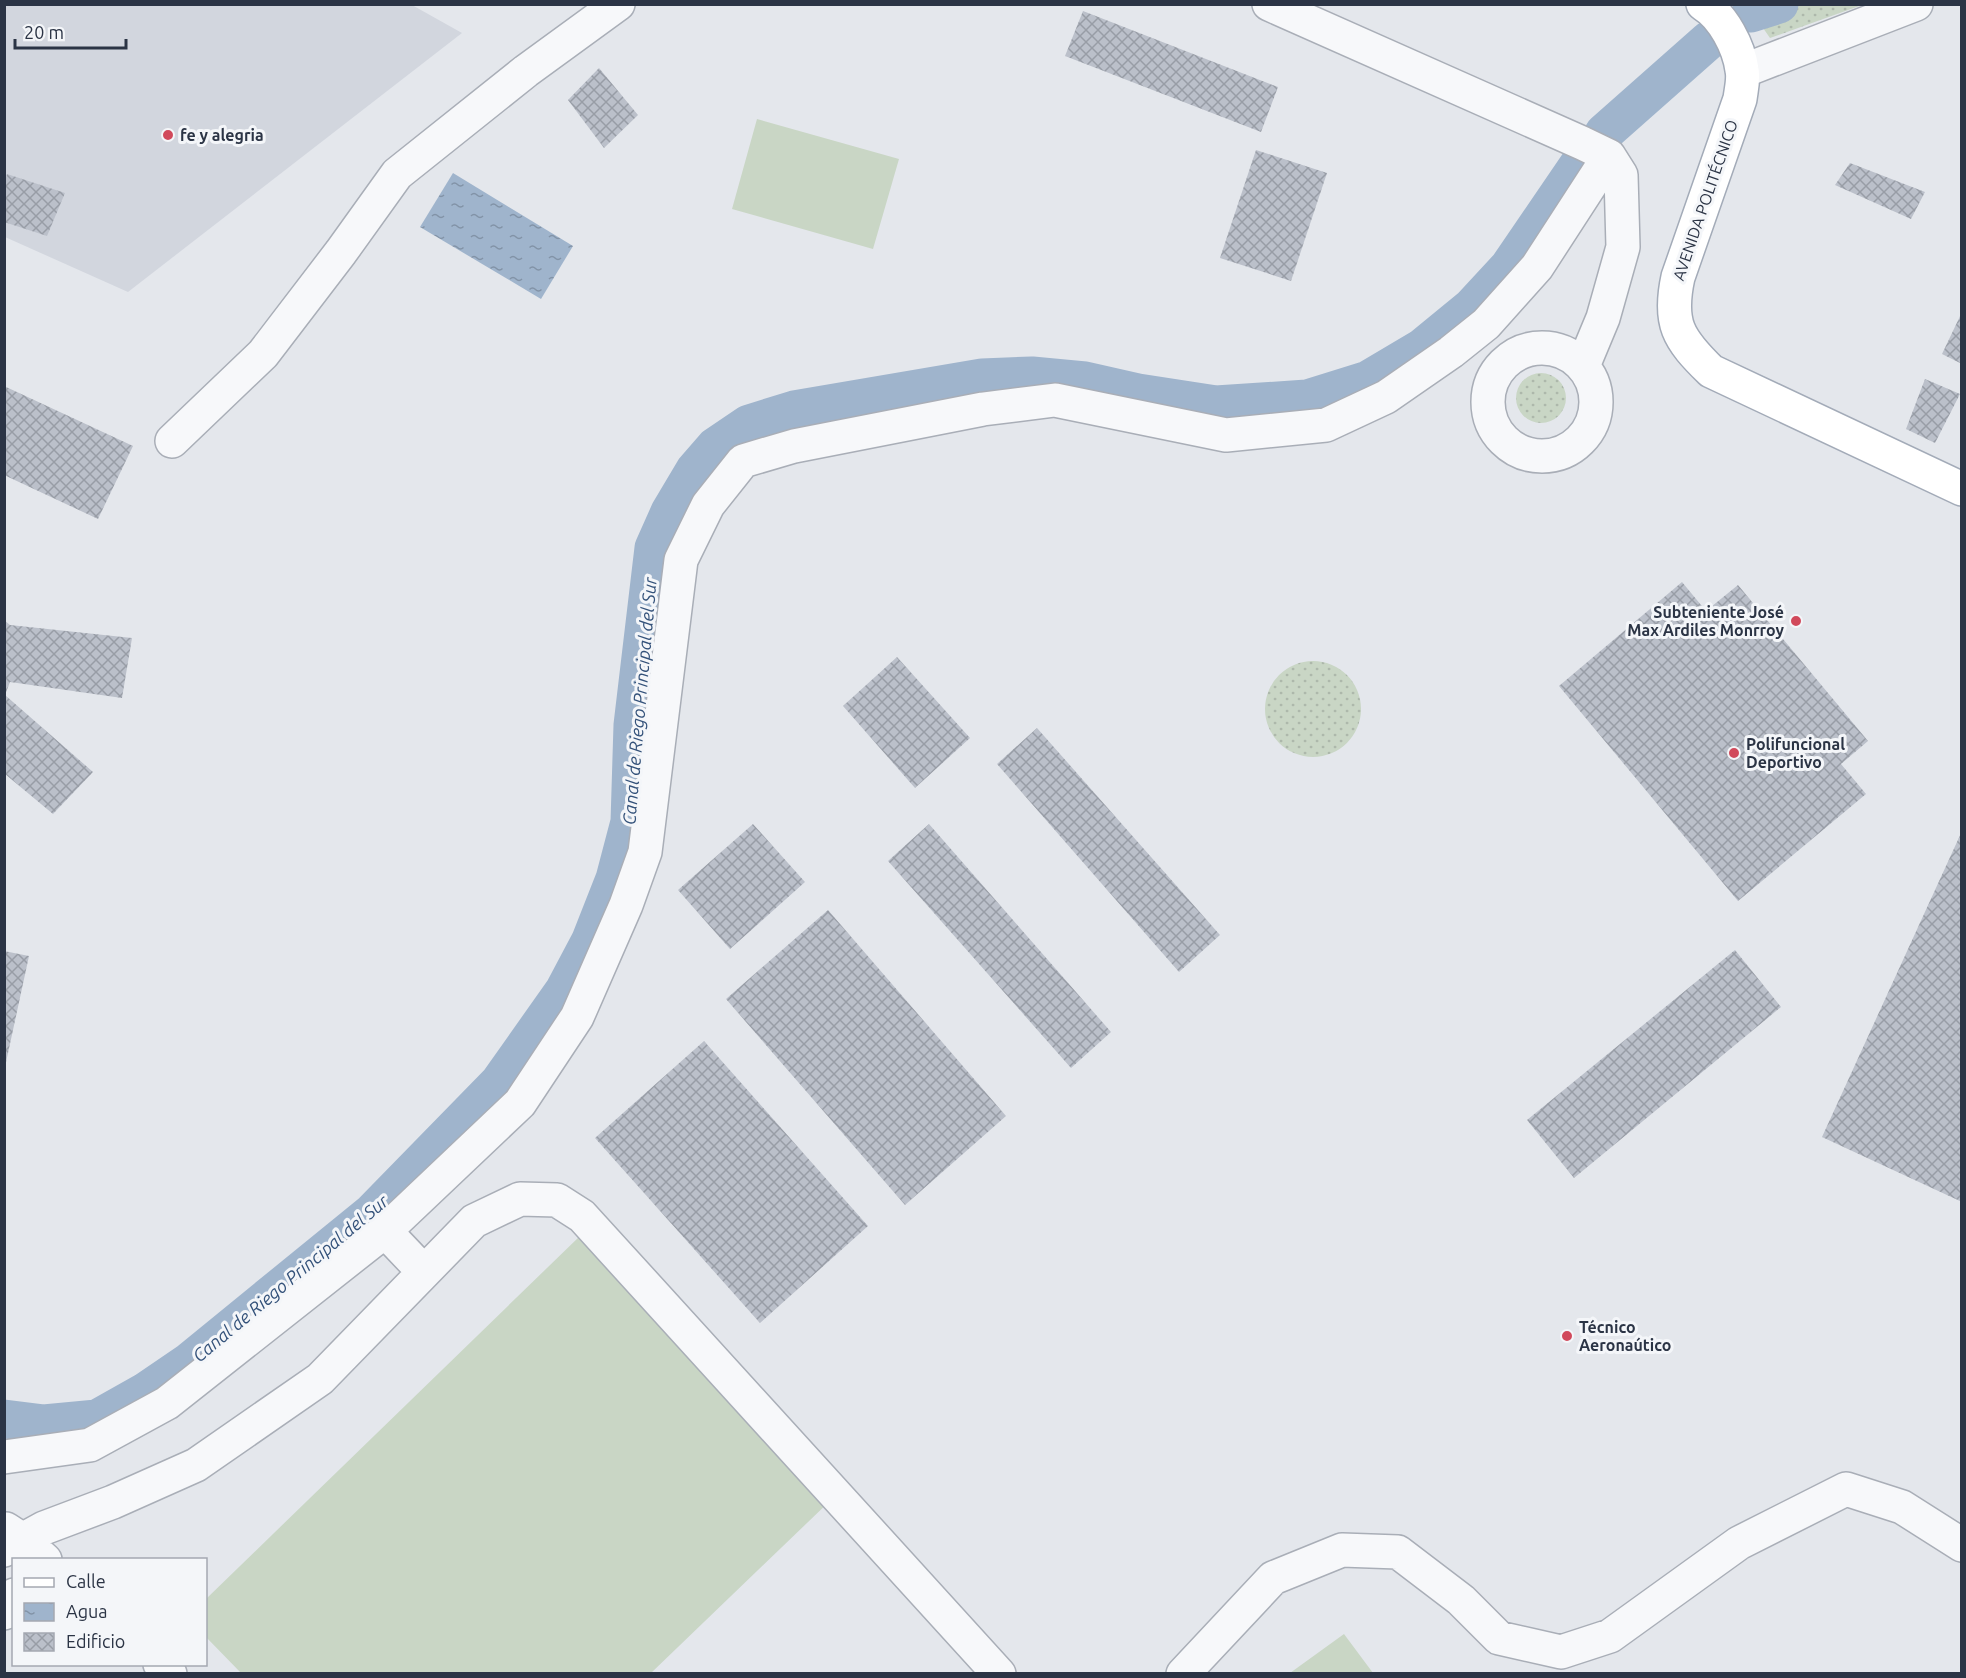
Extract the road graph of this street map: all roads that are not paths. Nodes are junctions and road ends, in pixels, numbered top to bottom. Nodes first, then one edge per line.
1 (618, 4) edge
2 (1269, 4) edge
3 (1916, 4) edge
4 (1705, 6) edge
5 (1740, 62) junction
6 (1599, 151) junction
7 (1582, 366) dead end
8 (172, 441) dead end
9 (1962, 489) edge
10 (385, 1231) junction
11 (424, 1272) junction
12 (4, 1457) edge
13 (1962, 1545) edge
14 (19, 1548) edge
15 (12, 1599) edge
16 (4, 1613) edge
17 (999, 1674) edge
18 (1183, 1674) edge

1 - 8 street
2 - 6 street
3 - 5 street
4 - 5 main road
5 - 9 main road, AVENIDA POLITÉCNICO
6 - 7 street
6 - 10 street
10 - 11 street
10 - 12 street
11 - 14 street
11 - 17 street
13 - 18 street
15 - 16 street

